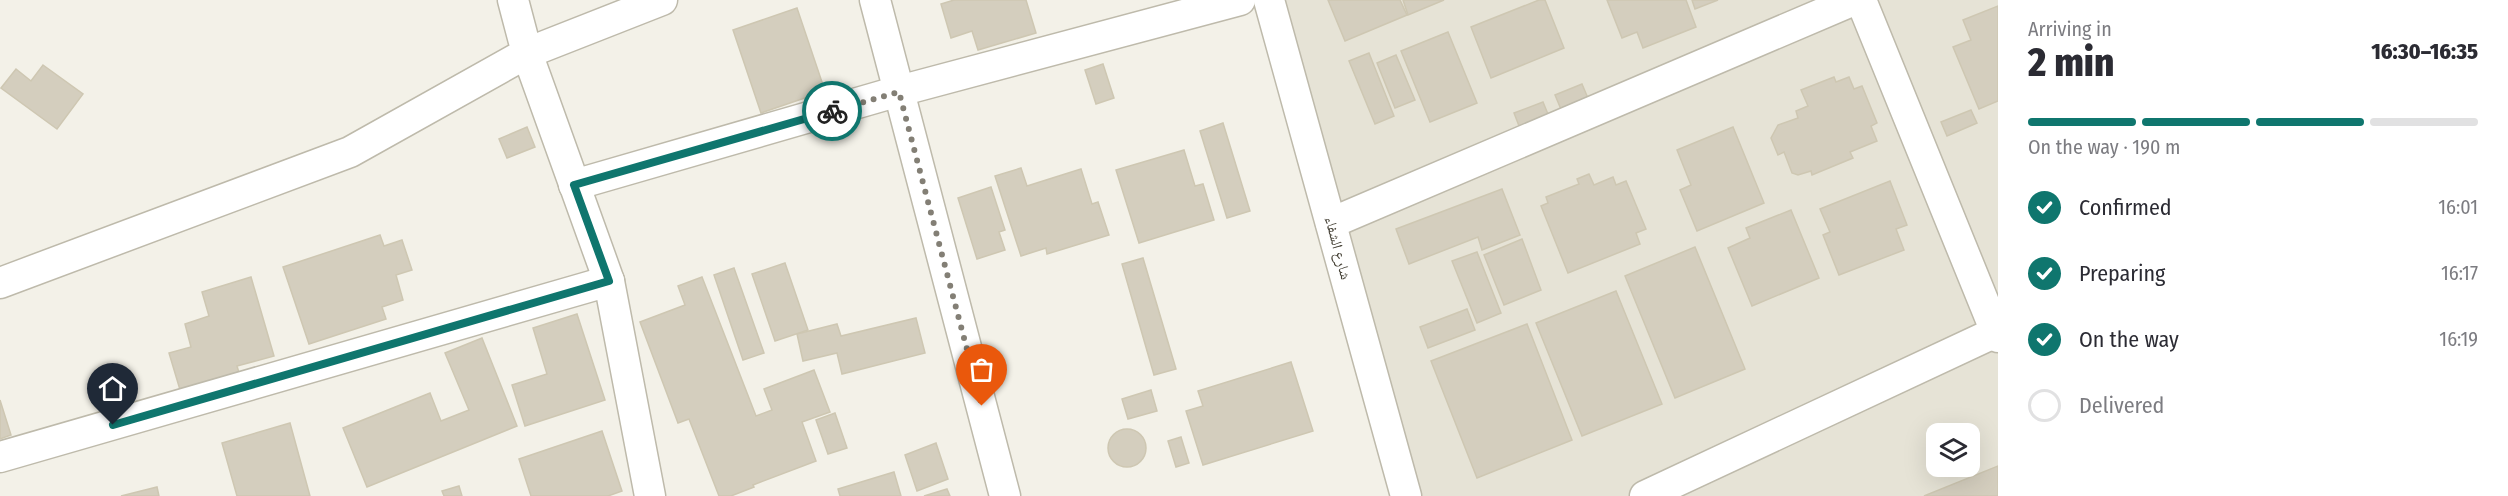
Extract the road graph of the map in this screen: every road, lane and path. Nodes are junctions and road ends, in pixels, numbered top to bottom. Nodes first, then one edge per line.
1 (513, 0) edge
2 (662, 0) edge
3 (875, 0) edge
4 (1240, 0) edge
5 (1269, 0) edge
6 (1854, 0) edge
7 (1861, 0) edge
8 (527, 53) junction
9 (899, 92) junction
10 (574, 185) junction
11 (1331, 223) junction
12 (609, 281) junction
13 (0, 283) edge
14 (1988, 285) edge
15 (1997, 334) edge
16 (0, 457) edge
17 (650, 496) edge
18 (1005, 496) edge
19 (1406, 496) edge
20 (1645, 496) edge

1 - 8 street
2 - 8 street
3 - 9 street
4 - 9 street
5 - 11 street, شارع الشفاء
6 - 11 street
7 - 14 street
8 - 10 street
8 - 13 street
9 - 10 street
9 - 18 street
10 - 12 street
11 - 19 street, شارع الشفاء
12 - 16 street
12 - 17 street
14 - 15 street
15 - 20 street

